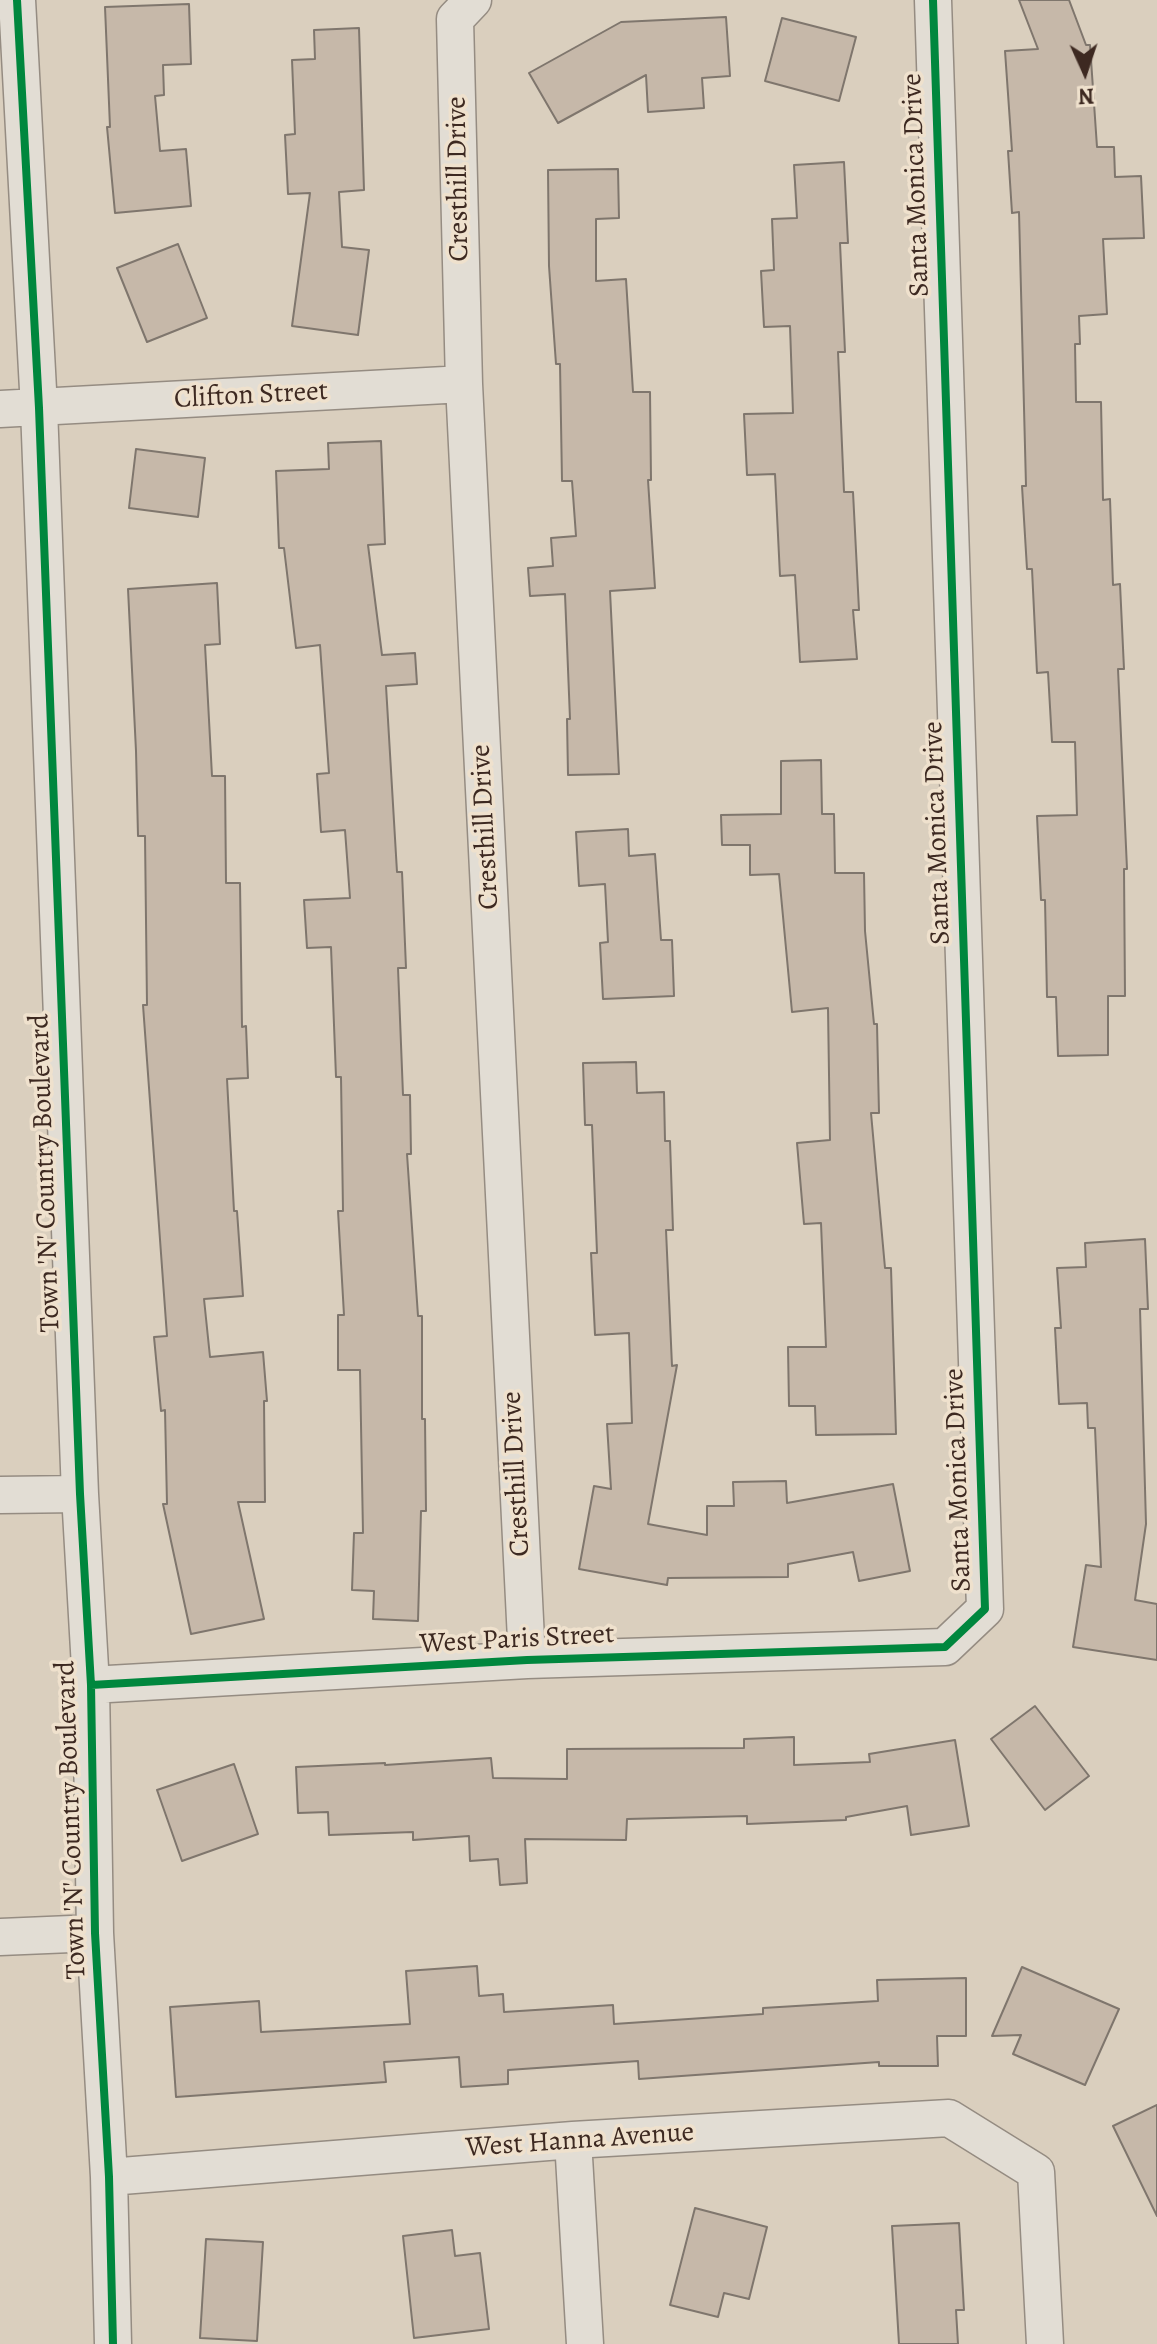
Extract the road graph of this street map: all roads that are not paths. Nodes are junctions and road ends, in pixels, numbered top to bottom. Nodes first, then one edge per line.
1 (17, 0) edge
2 (473, 0) edge
3 (933, 0) edge
4 (464, 384) junction
5 (39, 408) junction
6 (0, 409) edge
7 (80, 1494) junction
8 (0, 1495) edge
9 (945, 1647) joint
10 (527, 1660) junction
11 (91, 1685) junction
12 (95, 1933) junction
13 (0, 1937) edge
14 (573, 2140) junction
15 (109, 2177) junction
16 (113, 2344) edge
17 (585, 2344) edge
18 (1045, 2344) edge

1 - 5 street, Town 'N' Country Boulevard
2 - 4 street, Cresthill Drive
3 - 9 street, Santa Monica Drive
4 - 5 street, Clifton Street
4 - 10 street, Cresthill Drive
5 - 6 street, Clifton Street
5 - 7 street, Town 'N' Country Boulevard
7 - 8 street
7 - 11 street, Town 'N' Country Boulevard
9 - 10 street, West Paris Street
10 - 11 street, West Paris Street
11 - 12 street, Town 'N' Country Boulevard
12 - 13 street
12 - 15 street, Town 'N' Country Boulevard
14 - 15 street, West Hanna Avenue
14 - 17 street
14 - 18 street, West Hanna Avenue
15 - 16 street, Town 'N' Country Boulevard

